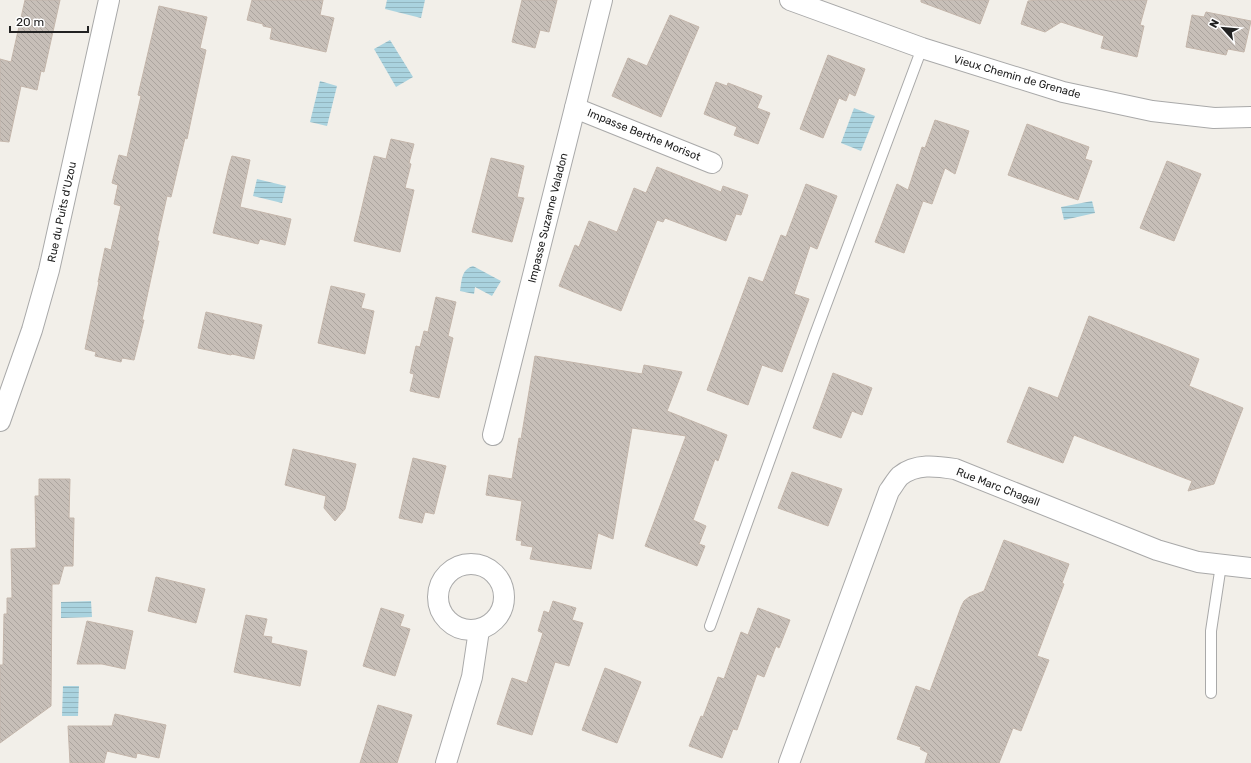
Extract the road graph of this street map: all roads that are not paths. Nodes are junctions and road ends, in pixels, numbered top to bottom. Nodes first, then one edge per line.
1 (109, 0) edge
2 (602, 0) edge
3 (790, 0) edge
4 (922, 48) junction
5 (575, 108) junction
6 (1251, 117) edge
7 (712, 163) dead end
8 (0, 421) edge
9 (493, 435) dead end
10 (1221, 565) junction
11 (1251, 568) edge
12 (710, 626) dead end
13 (479, 630) dead end
14 (1211, 693) dead end
15 (446, 763) edge
16 (789, 763) edge

1 - 8 street, Rue du Puits d'Uzou
2 - 5 street, Impasse Suzanne Valadon
3 - 4 street, Vieux Chemin de Grenade
4 - 6 street, Vieux Chemin de Grenade
4 - 12 lane
5 - 7 street, Impasse Berthe Morisot
5 - 9 street, Impasse Suzanne Valadon
10 - 11 street, Rue Marc Chagall
10 - 14 lane
10 - 16 street, Rue Marc Chagall
13 - 15 street

